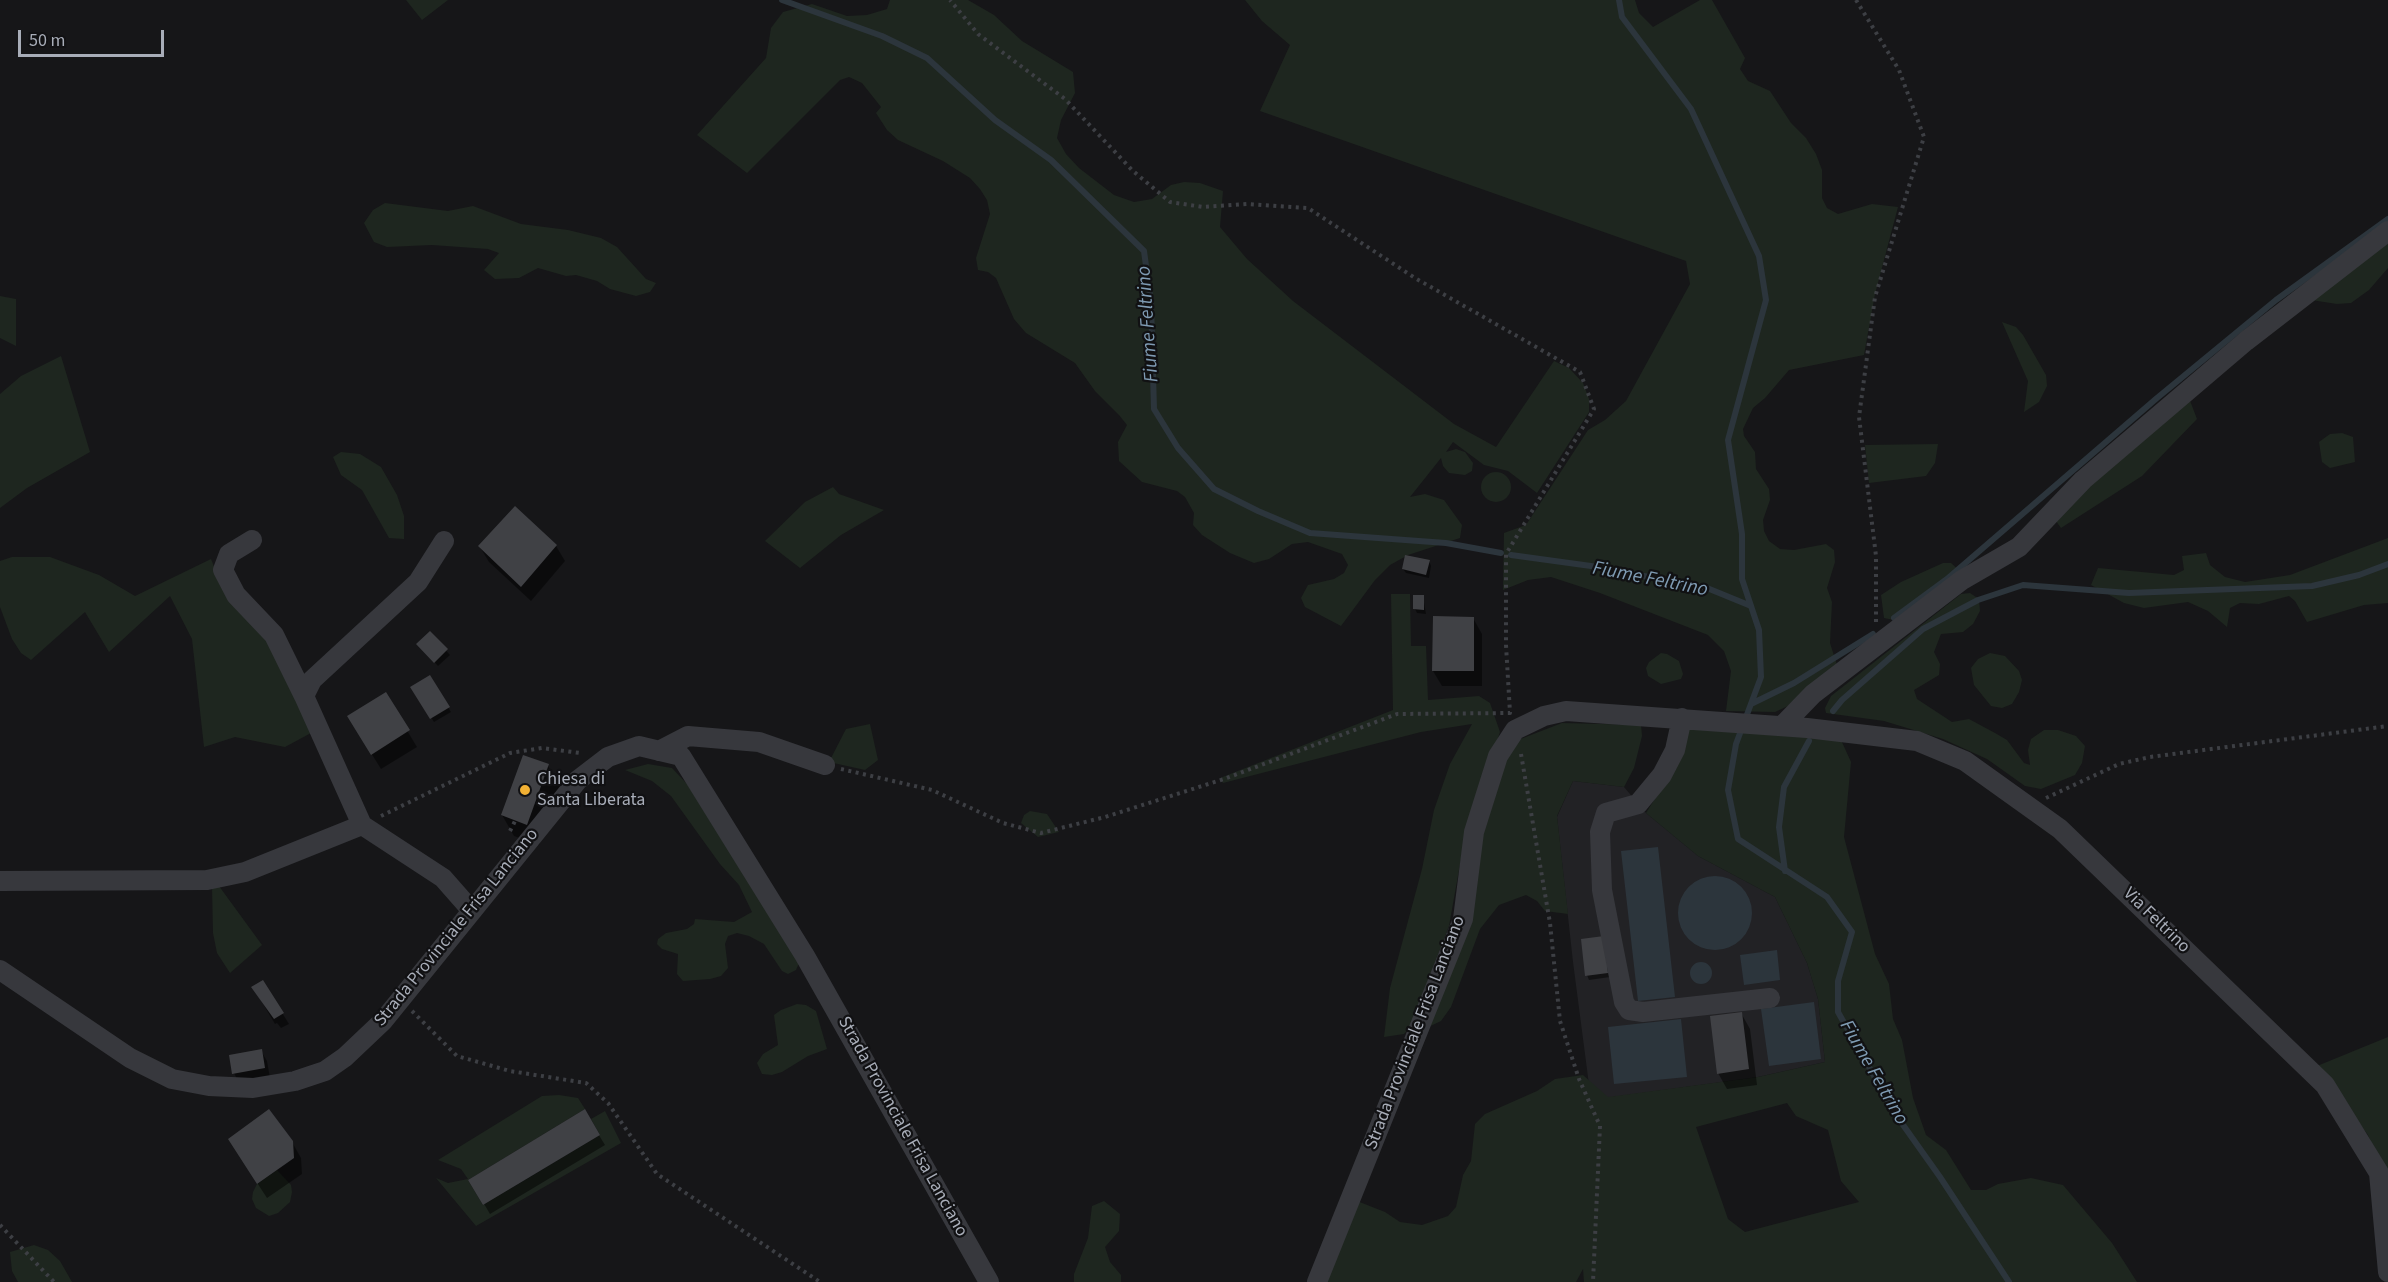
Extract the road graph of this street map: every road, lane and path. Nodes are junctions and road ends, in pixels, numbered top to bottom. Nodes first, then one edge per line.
1 (950, 0) edge
2 (1856, 0) edge
3 (2388, 231) edge
4 (252, 540) dead end
5 (444, 541) dead end
6 (1876, 646) junction
7 (304, 696) junction
8 (1682, 718) junction
9 (1782, 726) junction
10 (2388, 726) edge
11 (1515, 730) junction
12 (659, 751) junction
13 (608, 757) junction
14 (825, 765) joint
15 (2031, 808) junction
16 (362, 825) junction
17 (0, 880) edge
18 (472, 911) junction
19 (0, 970) edge
20 (1770, 998) dead end
21 (401, 1000) junction
22 (0, 1225) edge
23 (2388, 1272) edge
24 (54, 1282) edge
25 (820, 1282) edge
26 (989, 1282) edge
27 (1317, 1282) edge
28 (1593, 1282) edge

1 - 14 path
2 - 6 path
3 - 6 street
4 - 7 street
5 - 7 street
6 - 9 street
7 - 16 street
8 - 9 street
8 - 11 street
8 - 20 street
9 - 15 street, Via Feltrino
10 - 15 path
11 - 27 street, Strada Provinciale Frisa Lanciano
11 - 28 path
12 - 13 street, Strada Provinciale Frisa Lanciano
12 - 14 street
12 - 26 street, Strada Provinciale Frisa Lanciano
13 - 16 path
13 - 18 street, Strada Provinciale Frisa Lanciano
15 - 23 street, Via Feltrino
16 - 17 street
16 - 18 street
18 - 21 street, Strada Provinciale Frisa Lanciano
19 - 21 street, Strada Provinciale Frisa Lanciano
21 - 25 path
22 - 24 path

